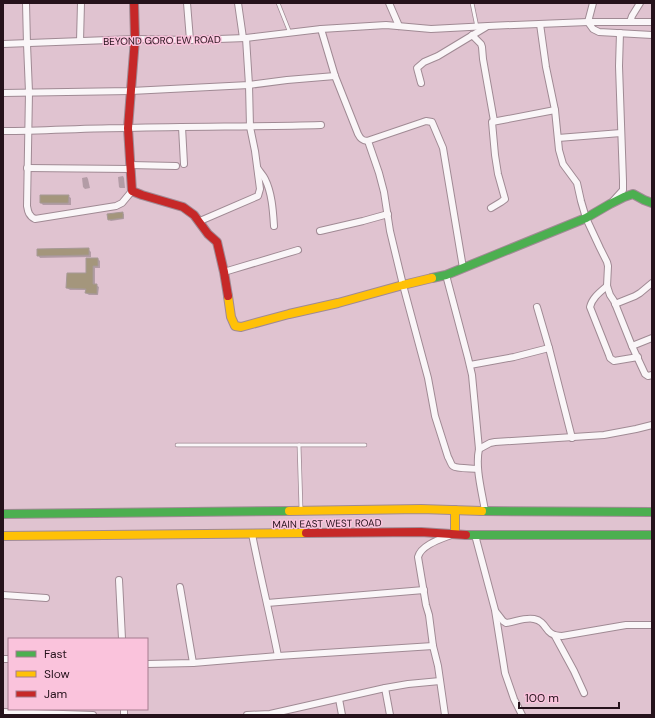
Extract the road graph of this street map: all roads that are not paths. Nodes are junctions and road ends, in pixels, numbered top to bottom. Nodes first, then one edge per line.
1 (26, 3) edge
2 (81, 3) edge
3 (134, 3) edge
4 (187, 3) edge
5 (238, 3) edge
6 (278, 3) edge
7 (389, 3) edge
8 (472, 3) edge
9 (593, 3) edge
10 (640, 3) edge
11 (588, 22) junction
12 (630, 22) junction
13 (652, 22) edge
14 (540, 24) junction
15 (399, 26) junction
16 (488, 26) junction
17 (477, 27) junction
18 (321, 29) junction
19 (290, 33) junction
20 (620, 33) junction
21 (652, 34) edge
22 (472, 36) junction
23 (244, 38) junction
24 (135, 39) junction
25 (190, 40) junction
26 (80, 41) junction
27 (3, 44) edge
28 (27, 44) junction
29 (335, 76) junction
30 (421, 83) dead end
31 (249, 85) junction
32 (131, 91) junction
33 (29, 92) junction
34 (3, 93) edge
35 (555, 110) junction
36 (494, 121) junction
37 (321, 125) dead end
38 (182, 127) junction
39 (250, 127) junction
40 (128, 128) junction
41 (3, 131) edge
42 (28, 131) junction
43 (621, 133) junction
44 (558, 138) junction
45 (368, 141) junction
46 (184, 164) dead end
47 (176, 166) dead end
48 (130, 167) junction
49 (257, 167) junction
50 (28, 168) junction
51 (132, 191) junction
52 (652, 203) edge
53 (610, 204) junction
54 (491, 208) dead end
55 (388, 214) junction
56 (586, 218) junction
57 (200, 221) junction
58 (274, 226) dead end
59 (320, 231) dead end
60 (298, 250) dead end
61 (463, 268) junction
62 (224, 272) junction
63 (446, 275) junction
64 (652, 283) edge
65 (403, 285) junction
66 (607, 286) junction
67 (615, 304) junction
68 (537, 307) dead end
69 (652, 338) edge
70 (632, 346) junction
71 (549, 348) junction
72 (638, 357) junction
73 (470, 365) junction
74 (652, 375) edge
75 (652, 425) edge
76 (572, 438) junction
77 (177, 445) dead end
78 (299, 445) junction
79 (365, 445) dead end
80 (479, 449) junction
81 (478, 469) junction
82 (455, 510) junction
83 (301, 511) junction
84 (485, 511) junction
85 (652, 512) edge
86 (3, 514) edge
87 (252, 534) junction
88 (455, 534) junction
89 (475, 535) junction
90 (652, 535) edge
91 (3, 536) edge
92 (119, 580) dead end
93 (180, 587) dead end
94 (424, 590) junction
95 (3, 595) edge
96 (46, 598) dead end
97 (267, 603) junction
98 (494, 610) junction
99 (652, 625) edge
100 (555, 636) junction
101 (122, 638) edge
102 (433, 646) junction
103 (278, 656) junction
104 (193, 663) junction
105 (148, 664) edge
106 (440, 681) junction
107 (385, 688) junction
108 (584, 693) dead end
109 (339, 699) junction
110 (3, 712) edge
111 (20, 714) edge
112 (70, 715) edge
113 (92, 715) edge
114 (247, 715) edge
115 (342, 715) edge
116 (390, 715) edge
117 (446, 715) edge
118 (522, 715) edge

1 - 28 street
2 - 26 street
3 - 24 main road
4 - 25 street
5 - 23 street
6 - 19 lane
7 - 15 street
8 - 17 lane
9 - 11 street
10 - 12 street
11 - 12 street, BEYOND GORO EW ROAD
11 - 14 street, BEYOND GORO EW ROAD
11 - 20 street
12 - 13 street, BEYOND GORO EW ROAD
14 - 16 street, BEYOND GORO EW ROAD
14 - 35 street
15 - 17 street, BEYOND GORO EW ROAD
15 - 18 street, BEYOND GORO EW ROAD
16 - 17 street, BEYOND GORO EW ROAD
16 - 22 street
18 - 19 street, BEYOND GORO EW ROAD
18 - 29 street
19 - 23 street, BEYOND GORO EW ROAD
20 - 21 street
20 - 43 street
22 - 30 street
22 - 36 street
23 - 25 street, BEYOND GORO EW ROAD
23 - 31 street
24 - 25 street, BEYOND GORO EW ROAD
24 - 26 street, BEYOND GORO EW ROAD
24 - 32 main road
26 - 28 street, BEYOND GORO EW ROAD
27 - 28 street, BEYOND GORO EW ROAD
28 - 33 street
29 - 31 street
29 - 45 street
31 - 32 street
31 - 39 street
32 - 33 street
32 - 40 main road
33 - 34 street
33 - 42 street
35 - 36 street
35 - 44 street
36 - 54 street
37 - 39 street
38 - 39 street
38 - 40 street
38 - 46 street
39 - 49 street
40 - 42 street
40 - 48 main road
41 - 42 street
42 - 50 street
43 - 44 street
43 - 53 street
44 - 56 street
45 - 55 street
45 - 61 street
47 - 48 street
48 - 50 street
48 - 51 main road
49 - 57 street
49 - 58 street
50 - 51 street
51 - 57 main road
52 - 53 main road
53 - 56 main road
55 - 59 street
55 - 65 street
56 - 61 main road
56 - 66 street
57 - 62 main road
60 - 62 street
61 - 63 main road
62 - 65 main road
63 - 65 main road
63 - 73 street
64 - 67 street
65 - 81 street
66 - 67 street
66 - 72 street
67 - 70 street
68 - 71 street
69 - 70 street
70 - 72 street
71 - 73 street
71 - 76 street
72 - 74 street
73 - 80 street
75 - 76 street
76 - 80 street
77 - 78 lane
78 - 79 lane
78 - 83 lane
80 - 81 street
81 - 84 street
82 - 83 main road, MAIN EAST WEST ROAD
82 - 84 main road, MAIN EAST WEST ROAD
82 - 88 main road
83 - 86 main road, MAIN EAST WEST ROAD
84 - 85 main road, MAIN EAST WEST ROAD
87 - 88 main road, MAIN EAST WEST ROAD
87 - 91 main road, MAIN EAST WEST ROAD
87 - 97 street
88 - 89 main road, MAIN EAST WEST ROAD
88 - 94 street
89 - 90 main road, MAIN EAST WEST ROAD
89 - 98 street
92 - 101 street
93 - 104 street
94 - 97 street
94 - 102 street
95 - 96 street
97 - 103 street
98 - 100 street
98 - 118 street
99 - 100 street
100 - 108 street
102 - 103 street
102 - 106 street
103 - 104 street
104 - 105 street
106 - 107 street
106 - 117 street
107 - 109 street
107 - 116 street
109 - 114 street
109 - 115 street
110 - 111 street
111 - 112 street
112 - 113 street

